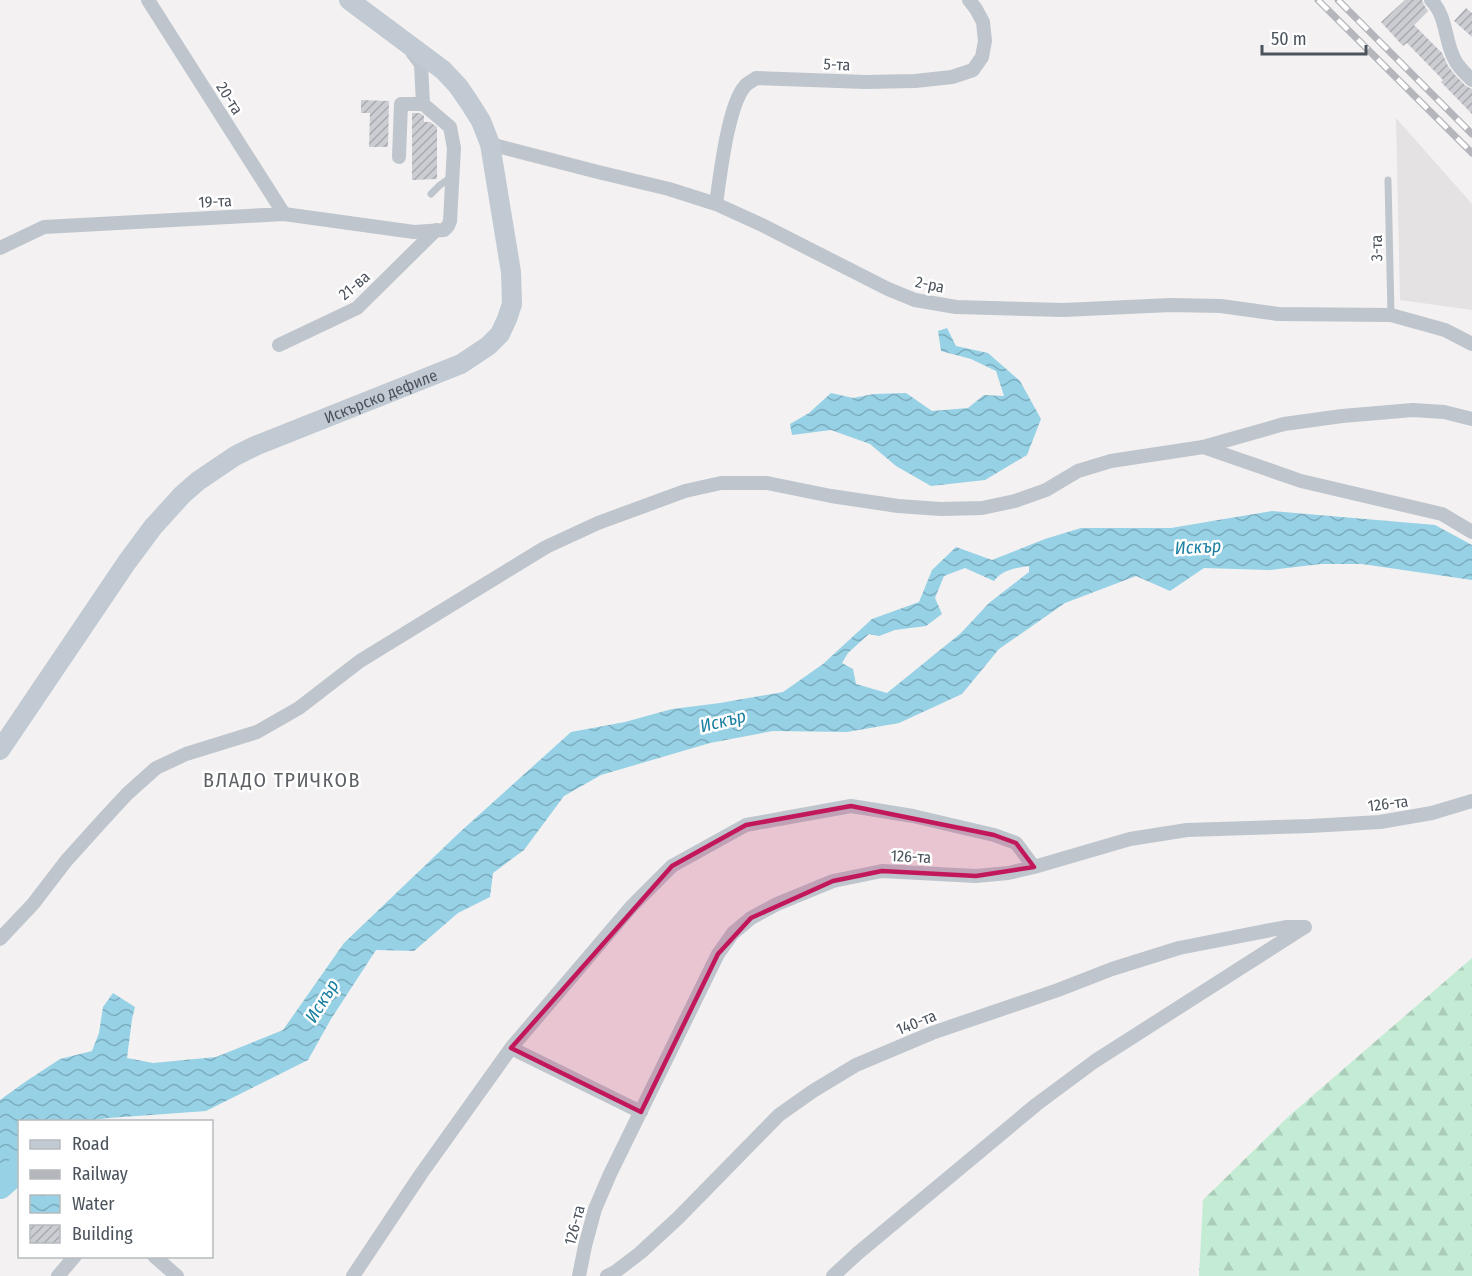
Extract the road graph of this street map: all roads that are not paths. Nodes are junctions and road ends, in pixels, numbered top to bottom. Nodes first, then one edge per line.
1 (148, 0) edge
2 (349, 0) edge
3 (969, 0) edge
4 (1431, 0) edge
5 (399, 37) junction
6 (1472, 80) edge
7 (423, 104) junction
8 (490, 144) junction
9 (399, 157) dead end
10 (452, 177) junction
11 (1388, 180) dead end
12 (431, 194) dead end
13 (716, 204) junction
14 (284, 214) junction
15 (436, 230) junction
16 (0, 248) edge
17 (1390, 315) junction
18 (1472, 344) edge
19 (279, 345) dead end
20 (1472, 419) edge
21 (1203, 447) junction
22 (1472, 532) edge
23 (0, 750) edge
24 (1472, 801) edge
25 (1034, 867) junction
26 (0, 939) edge
27 (511, 1048) junction
28 (641, 1112) junction
29 (74, 1258) edge
30 (155, 1258) edge
31 (58, 1276) edge
32 (177, 1276) edge
33 (353, 1276) edge
34 (579, 1276) edge
35 (607, 1276) edge
36 (833, 1276) edge

1 - 14 street, 20-та
2 - 5 main road, Искърско дефиле
3 - 13 street, 5-та
4 - 6 street
5 - 7 street
5 - 8 main road, Искърско дефиле
7 - 9 street
7 - 10 street
8 - 13 street, 2-ра
8 - 23 main road, Искърско дефиле
10 - 12 lane
10 - 15 street, 21-ва
11 - 17 lane, 3-та
13 - 17 street, 2-ра
14 - 15 street, 19-та
14 - 16 street, 19-та
15 - 19 street, 21-ва
17 - 18 street, 2-ра
20 - 21 street
21 - 22 street
21 - 26 street
24 - 25 street, 126-та
25 - 27 street
25 - 28 street, 126-та
27 - 28 street
27 - 33 street
28 - 34 street, 126-та
29 - 31 street
30 - 32 street
35 - 36 street, 140-та

